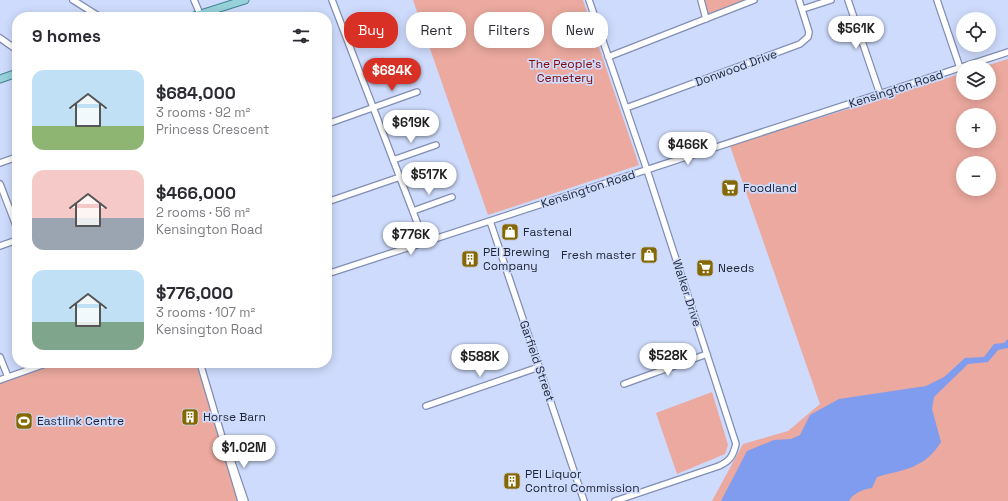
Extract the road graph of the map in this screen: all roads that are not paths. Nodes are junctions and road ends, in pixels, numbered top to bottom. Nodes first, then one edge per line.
1 (73, 0) edge
2 (194, 0) edge
3 (245, 0) edge
4 (332, 0) edge
5 (589, 0) edge
6 (701, 0) edge
7 (754, 0) edge
8 (799, 0) edge
9 (831, 0) edge
10 (848, 0) edge
11 (937, 0) edge
12 (803, 9) junction
13 (92, 12) edge
14 (199, 12) edge
15 (215, 12) edge
16 (706, 19) junction
17 (0, 38) edge
18 (12, 46) edge
19 (1008, 52) edge
20 (608, 57) junction
21 (957, 60) edge
22 (984, 60) edge
23 (956, 69) edge
24 (12, 75) edge
25 (0, 79) edge
26 (417, 92) dead end
27 (880, 94) junction
28 (373, 108) junction
29 (626, 108) junction
30 (332, 122) edge
31 (436, 145) dead end
32 (12, 160) edge
33 (393, 160) junction
34 (0, 164) edge
35 (647, 170) junction
36 (400, 177) junction
37 (0, 184) edge
38 (452, 197) dead end
39 (332, 200) edge
40 (413, 211) junction
41 (12, 215) edge
42 (490, 221) junction
43 (12, 242) edge
44 (425, 243) junction
45 (0, 246) edge
46 (332, 272) edge
47 (707, 354) junction
48 (0, 357) edge
49 (539, 367) junction
50 (34, 368) edge
51 (201, 368) edge
52 (8, 377) junction
53 (0, 380) edge
54 (624, 384) dead end
55 (426, 406) dead end
56 (224, 444) junction
57 (241, 501) edge
58 (245, 501) edge
59 (584, 501) edge
60 (615, 501) edge

1 - 13 street
2 - 14 street
3 - 15 main road
4 - 28 street
5 - 20 street, Walker Drive
6 - 16 street
7 - 16 street
8 - 12 street, Donwood Drive
9 - 12 street
10 - 27 street
11 - 21 street
12 - 29 street, Donwood Drive
16 - 20 street
17 - 18 street
19 - 22 street, Kensington Road
20 - 29 street, Walker Drive
23 - 27 street, Kensington Road
24 - 25 main road
26 - 28 street
27 - 35 street, Kensington Road
28 - 30 street
28 - 33 street
29 - 35 street, Walker Drive
31 - 33 street
32 - 34 street
33 - 36 street
35 - 42 street, Kensington Road
35 - 47 street, Walker Drive
36 - 39 street
36 - 40 street
37 - 41 street
38 - 40 street
40 - 44 street
42 - 44 street, Kensington Road
42 - 49 street, Garfield Street
43 - 45 street
44 - 46 street, Kensington Road
47 - 54 street
47 - 60 street, Walker Drive
48 - 52 street
49 - 55 street
49 - 59 street, Garfield Street
50 - 52 street
51 - 56 street
52 - 53 street
56 - 57 street
56 - 58 street

